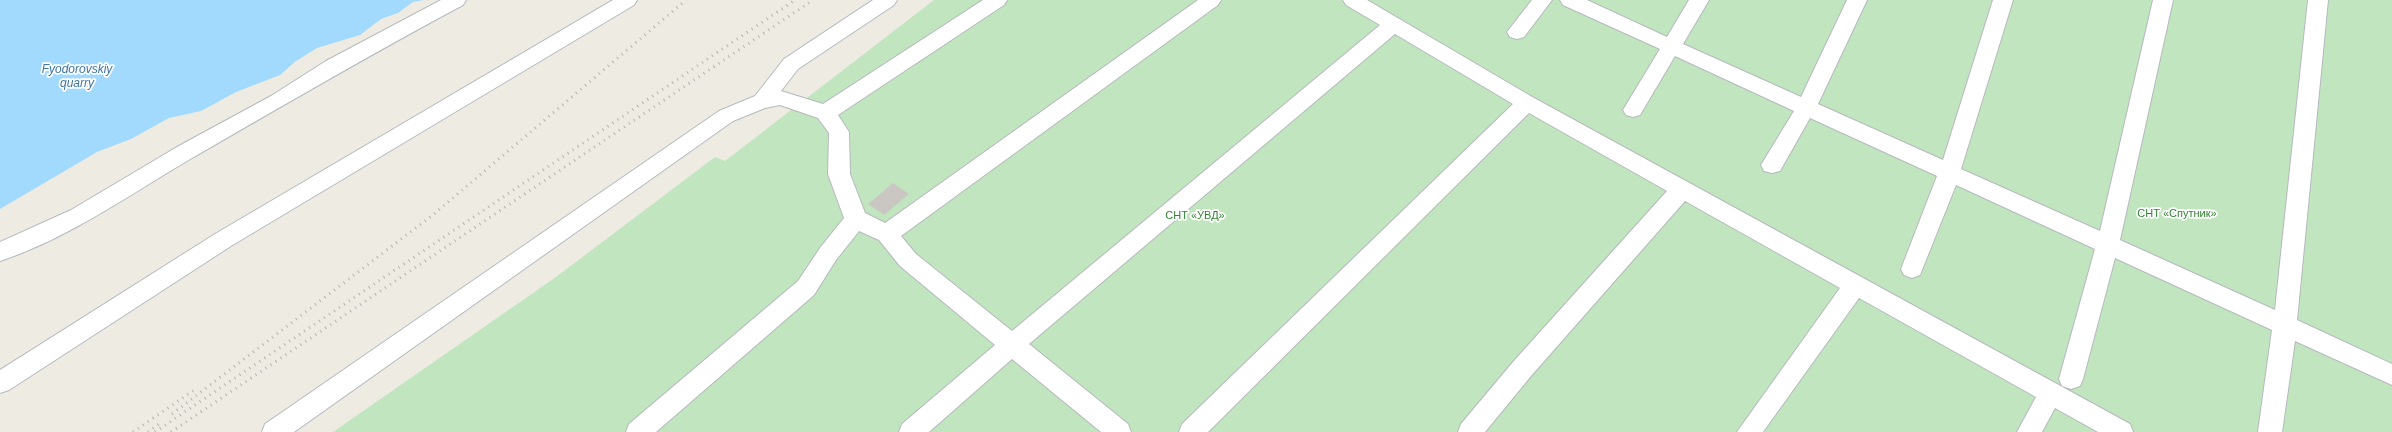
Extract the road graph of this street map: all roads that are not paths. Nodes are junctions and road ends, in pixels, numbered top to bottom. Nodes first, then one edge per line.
1 (456, 0) edge
2 (628, 0) edge
3 (886, 0) edge
4 (997, 0) edge
5 (1210, 0) edge
6 (1353, 0) edge
7 (1542, 0) edge
8 (1570, 0) edge
9 (1699, 0) edge
10 (1857, 0) edge
11 (2003, 0) edge
12 (2163, 0) edge
13 (2318, 0) edge
14 (1394, 24) junction
15 (1517, 32) dead end
16 (1671, 46) junction
17 (762, 101) junction
18 (1526, 103) junction
19 (1806, 108) junction
20 (1632, 110) dead end
21 (825, 113) junction
22 (1772, 165) dead end
23 (1949, 174) junction
24 (1682, 189) junction
25 (856, 219) junction
26 (886, 234) junction
27 (2108, 243) junction
28 (0, 252) edge
29 (1912, 269) dead end
30 (1855, 285) junction
31 (2285, 325) junction
32 (1011, 345) junction
33 (2392, 375) edge
34 (2071, 379) dead end
35 (0, 383) edge
36 (2051, 393) junction
37 (274, 432) edge
38 (638, 432) edge
39 (911, 432) edge
40 (1119, 432) edge
41 (1191, 432) edge
42 (1470, 432) edge
43 (1749, 432) edge
44 (2029, 432) edge
45 (2121, 432) edge
46 (2270, 432) edge

1 - 28 street
2 - 35 street
3 - 17 street
4 - 21 street
5 - 26 street
6 - 14 street
7 - 15 street
8 - 16 street
9 - 16 street
10 - 19 street
11 - 23 street
12 - 27 street
13 - 31 street
14 - 18 street
14 - 32 street
16 - 19 street
16 - 20 street
17 - 21 street
17 - 37 street
18 - 24 street
18 - 41 street
19 - 22 street
19 - 23 street
21 - 25 street
23 - 27 street
23 - 29 street
24 - 30 street
24 - 42 street
25 - 26 street
25 - 38 street
26 - 32 street
27 - 31 street
27 - 34 street
30 - 36 street
30 - 43 street
31 - 33 street
31 - 46 street
32 - 39 street
32 - 40 street
36 - 44 street
36 - 45 street

